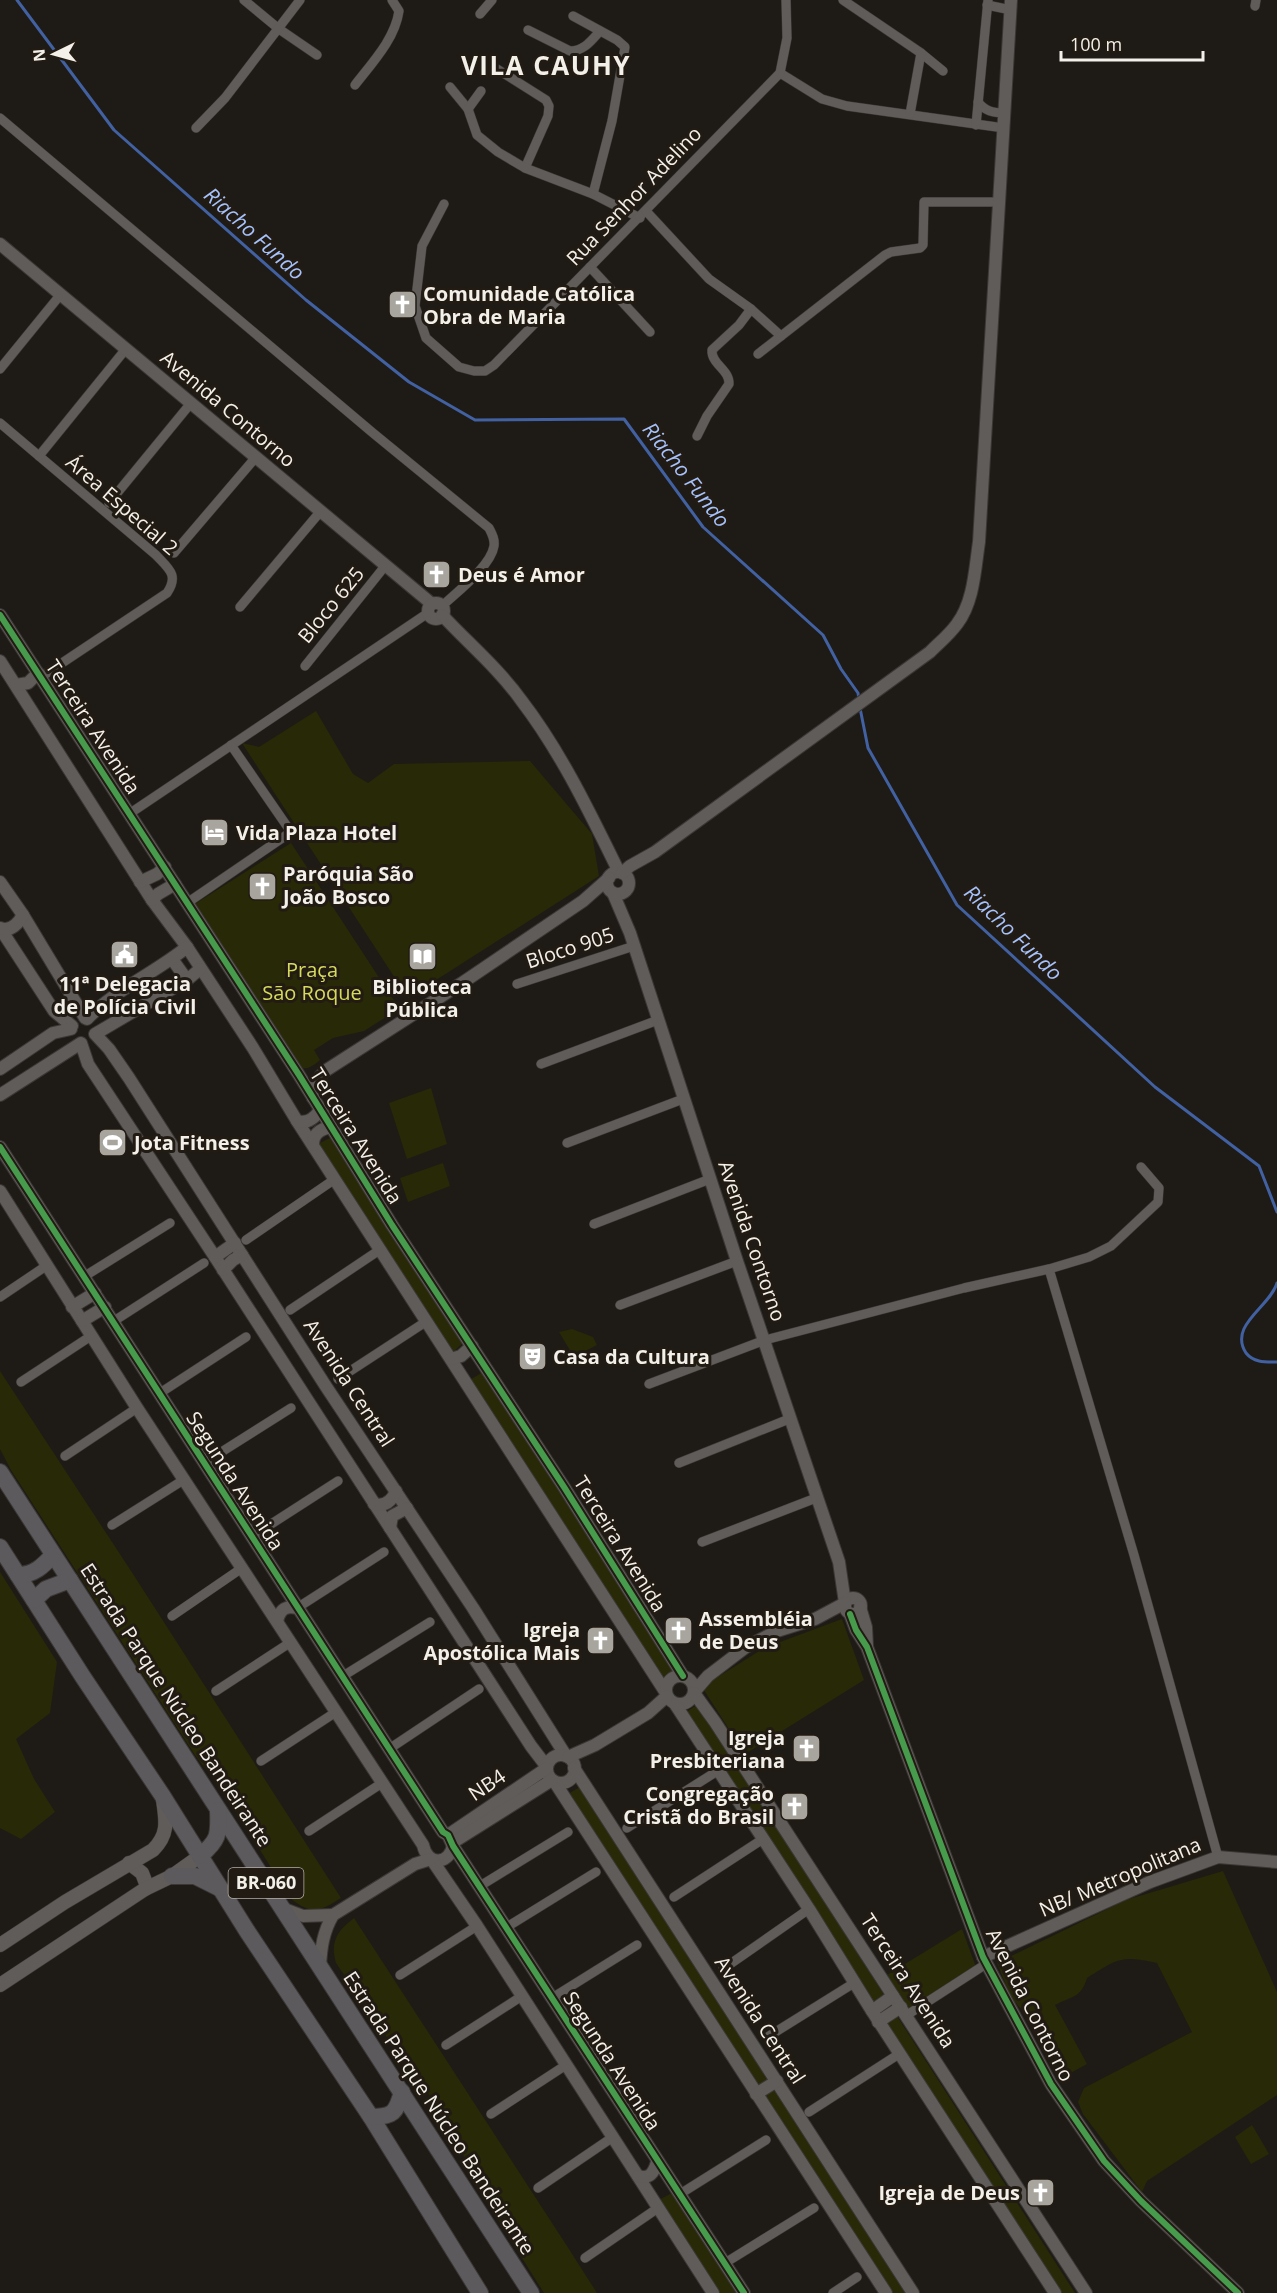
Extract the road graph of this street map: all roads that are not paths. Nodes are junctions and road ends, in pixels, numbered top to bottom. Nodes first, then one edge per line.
1 (244, 0) edge
2 (300, 0) edge
3 (392, 0) edge
4 (492, 0) edge
5 (786, 0) edge
6 (843, 0) edge
7 (988, 3) edge
8 (1011, 5) edge
9 (480, 14) dead end
10 (573, 16) dead end
11 (279, 29) junction
12 (528, 30) dead end
13 (600, 31) junction
14 (921, 53) junction
15 (317, 55) dead end
16 (497, 69) dead end
17 (943, 71) dead end
18 (780, 74) junction
19 (355, 85) dead end
20 (450, 87) dead end
21 (481, 91) dead end
22 (978, 102) junction
23 (468, 110) junction
24 (910, 114) junction
25 (1004, 114) junction
26 (0, 118) edge
27 (975, 125) junction
28 (196, 128) dead end
29 (1004, 128) junction
30 (525, 168) junction
31 (593, 194) junction
32 (999, 202) junction
33 (444, 204) dead end
34 (643, 215) junction
35 (0, 244) edge
36 (590, 267) junction
37 (61, 294) junction
38 (751, 309) junction
39 (650, 333) dead end
40 (780, 336) junction
41 (125, 350) junction
42 (758, 354) dead end
43 (0, 369) edge
44 (191, 403) junction
45 (0, 423) edge
46 (697, 436) dead end
47 (39, 456) junction
48 (256, 457) junction
49 (109, 503) dead end
50 (320, 512) junction
51 (174, 553) dead end
52 (385, 566) junction
53 (240, 607) dead end
54 (436, 610) junction
55 (0, 615) edge
56 (0, 661) edge
57 (305, 666) dead end
58 (40, 675) junction
59 (16, 685) junction
60 (50, 692) junction
61 (28, 704) junction
62 (231, 745) junction
63 (129, 814) junction
64 (655, 852) junction
65 (165, 867) junction
66 (615, 874) junction
67 (0, 882) edge
68 (140, 882) junction
69 (175, 884) junction
70 (628, 886) junction
71 (612, 892) junction
72 (152, 900) junction
73 (583, 901) junction
74 (187, 903) junction
75 (22, 915) junction
76 (0, 928) edge
77 (630, 933) junction
78 (634, 946) junction
79 (187, 947) junction
80 (172, 959) junction
81 (200, 969) junction
82 (187, 980) junction
83 (517, 984) dead end
84 (86, 1018) junction
85 (658, 1020) junction
86 (71, 1027) junction
87 (95, 1034) junction
88 (81, 1042) junction
89 (541, 1064) dead end
90 (0, 1069) edge
91 (325, 1071) junction
92 (299, 1075) junction
93 (0, 1095) edge
94 (313, 1098) junction
95 (683, 1099) junction
96 (320, 1110) junction
97 (297, 1121) junction
98 (331, 1127) junction
99 (567, 1143) dead end
100 (313, 1145) junction
101 (0, 1147) edge
102 (1141, 1167) dead end
103 (335, 1179) junction
104 (710, 1179) junction
105 (1, 1193) edge
106 (170, 1223) dead end
107 (594, 1224) dead end
108 (241, 1242) junction
109 (381, 1249) junction
110 (242, 1255) junction
111 (215, 1257) junction
112 (737, 1262) junction
113 (204, 1263) dead end
114 (46, 1266) junction
115 (1049, 1269) junction
116 (223, 1270) junction
117 (85, 1276) junction
118 (95, 1293) junction
119 (0, 1297) edge
120 (620, 1305) dead end
121 (72, 1307) junction
122 (105, 1307) junction
123 (290, 1310) dead end
124 (82, 1321) junction
125 (114, 1321) junction
126 (427, 1321) junction
127 (91, 1336) junction
128 (246, 1337) dead end
129 (765, 1340) junction
130 (472, 1346) junction
131 (451, 1359) junction
132 (485, 1366) junction
133 (338, 1379) dead end
134 (465, 1381) junction
135 (21, 1382) dead end
136 (649, 1384) dead end
137 (160, 1393) junction
138 (137, 1408) junction
139 (291, 1408) dead end
140 (789, 1419) junction
141 (65, 1456) dead end
142 (204, 1463) junction
143 (679, 1463) dead end
144 (0, 1472) edge
145 (185, 1479) junction
146 (338, 1481) dead end
147 (396, 1491) junction
148 (816, 1498) junction
149 (374, 1504) junction
150 (406, 1508) junction
151 (112, 1525) dead end
152 (390, 1528) junction
153 (251, 1537) junction
154 (702, 1542) dead end
155 (0, 1547) edge
156 (384, 1552) dead end
157 (53, 1555) junction
158 (242, 1568) junction
159 (18, 1575) junction
160 (70, 1580) junction
161 (285, 1589) junction
162 (34, 1600) junction
163 (265, 1603) junction
164 (851, 1606) junction
165 (297, 1608) junction
166 (172, 1616) dead end
167 (277, 1621) junction
168 (430, 1622) dead end
169 (291, 1642) junction
170 (720, 1666) junction
171 (343, 1676) junction
172 (685, 1677) junction
173 (479, 1689) dead end
174 (216, 1691) dead end
175 (694, 1692) junction
176 (670, 1699) junction
177 (336, 1712) junction
178 (389, 1749) junction
179 (261, 1761) dead end
180 (571, 1762) junction
181 (719, 1770) junction
182 (550, 1774) junction
183 (382, 1783) junction
184 (162, 1796) junction
185 (219, 1810) junction
186 (627, 1828) dead end
187 (309, 1831) dead end
188 (568, 1832) dead end
189 (449, 1839) junction
190 (763, 1839) junction
191 (427, 1853) junction
192 (200, 1856) junction
193 (1218, 1857) junction
194 (129, 1863) junction
195 (1277, 1863) edge
196 (596, 1872) dead end
197 (172, 1876) junction
198 (480, 1886) junction
199 (146, 1889) junction
200 (221, 1889) junction
201 (674, 1898) dead end
202 (282, 1907) junction
203 (809, 1909) junction
204 (333, 1915) junction
205 (477, 1926) junction
206 (507, 1927) junction
207 (0, 1945) edge
208 (637, 1945) dead end
209 (984, 1961) junction
210 (320, 1967) junction
211 (723, 1969) dead end
212 (400, 1976) dead end
213 (854, 1983) junction
214 (0, 1985) edge
215 (522, 1996) junction
216 (893, 1996) junction
217 (552, 1998) junction
218 (904, 2011) junction
219 (875, 2017) junction
220 (769, 2036) dead end
221 (446, 2045) dead end
222 (899, 2054) junction
223 (566, 2065) junction
224 (777, 2081) junction
225 (402, 2092) junction
226 (756, 2094) junction
227 (809, 2112) dead end
228 (491, 2115) dead end
229 (372, 2117) junction
230 (613, 2137) junction
231 (766, 2140) dead end
232 (657, 2162) junction
233 (638, 2176) junction
234 (538, 2188) dead end
235 (677, 2190) junction
236 (656, 2204) junction
237 (814, 2208) dead end
238 (585, 2258) dead end
239 (725, 2263) junction
240 (857, 2277) dead end
241 (1050, 2291) edge
242 (480, 2293) edge
243 (531, 2293) edge
244 (713, 2293) edge
245 (744, 2293) edge
246 (833, 2293) edge
247 (886, 2293) edge
248 (913, 2293) edge
249 (1086, 2293) edge
250 (1238, 2293) edge

1 - 11 street
2 - 11 street
3 - 19 street
4 - 9 street
5 - 18 street
6 - 14 street
7 - 8 street
7 - 22 street
8 - 25 street
10 - 13 street
11 - 15 street
11 - 28 street
12 - 13 street
13 - 31 street
14 - 17 street
14 - 24 street
16 - 30 street
18 - 24 street
18 - 34 street, Rua Senhor Adelino
20 - 23 street
21 - 23 street
22 - 25 street
22 - 27 street
23 - 30 street
24 - 27 street
25 - 29 street
26 - 54 street
27 - 29 street
29 - 32 street
30 - 31 street
31 - 34 street
32 - 40 street
32 - 64 street
33 - 36 street, Rua Senhor Adelino
34 - 36 street, Rua Senhor Adelino
34 - 38 street
35 - 37 street, Avenida Contorno
36 - 39 street
37 - 41 street, Avenida Contorno
37 - 43 street
38 - 40 street
38 - 46 street
40 - 42 street
41 - 44 street, Avenida Contorno
41 - 47 street
44 - 48 street, Avenida Contorno
44 - 49 street
45 - 47 street, Área Especial 2
47 - 58 street, Área Especial 2
48 - 50 street, Avenida Contorno
48 - 51 street
50 - 52 street, Avenida Contorno
50 - 53 street
52 - 54 street, Avenida Contorno
52 - 57 street, Bloco 625
54 - 62 street
54 - 66 street, Avenida Contorno
55 - 58 street, Terceira Avenida
56 - 59 street, Terceira Avenida
58 - 59 street
58 - 60 street, Terceira Avenida
59 - 61 street, Terceira Avenida
60 - 61 street
60 - 63 street, Terceira Avenida
61 - 68 street, Terceira Avenida
62 - 63 street
62 - 74 street
63 - 65 street, Terceira Avenida
64 - 66 street
64 - 70 street
65 - 68 street
65 - 69 street, Terceira Avenida
66 - 70 street
66 - 71 street
66 - 73 street
67 - 75 street
68 - 72 street, Terceira Avenida
69 - 72 street
69 - 74 street, Terceira Avenida
70 - 71 street
70 - 77 street, Avenida Contorno
71 - 73 street
71 - 77 street, Avenida Contorno
72 - 79 street, Terceira Avenida
73 - 91 street
74 - 92 street, Terceira Avenida
75 - 76 street
75 - 84 street
76 - 86 street
77 - 78 street, Avenida Contorno
78 - 83 street, Bloco 905
78 - 85 street, Avenida Contorno
79 - 80 street
79 - 81 street, Terceira Avenida
80 - 82 street
80 - 84 street
81 - 82 street
81 - 97 street, Terceira Avenida
82 - 87 street
84 - 86 street
84 - 87 street
85 - 89 street
85 - 95 street, Avenida Contorno
86 - 88 street
86 - 90 street
87 - 88 street
87 - 108 street, Avenida Central
88 - 93 street
88 - 111 street
91 - 92 street
91 - 94 street
92 - 94 street, Terceira Avenida
94 - 96 street, Terceira Avenida
95 - 99 street
95 - 104 street, Avenida Contorno
96 - 97 street
96 - 98 street, Terceira Avenida
97 - 100 street, Terceira Avenida
98 - 100 street
98 - 130 street, Terceira Avenida
100 - 103 street, Terceira Avenida
101 - 117 street, Segunda Avenida
102 - 115 street
103 - 108 street
103 - 109 street, Terceira Avenida
104 - 107 street
104 - 112 street, Avenida Contorno
105 - 114 street, Segunda Avenida
106 - 117 street
108 - 110 street, Avenida Central
108 - 111 street
109 - 123 street
109 - 126 street, Terceira Avenida
110 - 116 street
110 - 147 street, Avenida Central
111 - 116 street
112 - 120 street
112 - 129 street, Avenida Contorno
113 - 125 street
114 - 119 street
114 - 121 street, Segunda Avenida
115 - 129 street
115 - 193 street
116 - 149 street
117 - 118 street, Segunda Avenida
118 - 121 street
118 - 122 street, Segunda Avenida
121 - 124 street, Segunda Avenida
122 - 124 street
122 - 125 street, Segunda Avenida
124 - 127 street, Segunda Avenida
125 - 137 street, Segunda Avenida
126 - 131 street, Terceira Avenida
126 - 133 street
127 - 135 street
127 - 138 street, Segunda Avenida
128 - 137 street
129 - 136 street
129 - 140 street, Avenida Contorno
130 - 131 street
130 - 132 street, Terceira Avenida
131 - 134 street, Terceira Avenida
132 - 134 street
132 - 172 street, Terceira Avenida
134 - 176 street, Terceira Avenida
137 - 142 street, Segunda Avenida
138 - 141 street
138 - 145 street, Segunda Avenida
139 - 142 street
140 - 143 street
140 - 148 street, Avenida Contorno
142 - 153 street, Segunda Avenida
144 - 157 highway, Estrada Parque Núcleo Bandeirante / BR-060
145 - 151 street
145 - 158 street, Segunda Avenida
146 - 153 street
147 - 149 street
147 - 150 street, Avenida Central
148 - 154 street
148 - 164 street, Avenida Contorno
149 - 152 street
150 - 152 street
150 - 180 street, Avenida Central
152 - 182 street
153 - 161 street, Segunda Avenida
155 - 159 highway, BR-060
156 - 165 street
157 - 159 highway
157 - 160 highway, Estrada Parque Núcleo Bandeirante / BR-060
158 - 163 street, Segunda Avenida
158 - 166 street
159 - 162 highway, BR-060
160 - 162 highway
160 - 185 highway, Estrada Parque Núcleo Bandeirante / BR-060
161 - 163 street
161 - 165 street, Segunda Avenida
162 - 184 highway, BR-060
163 - 167 street, Segunda Avenida
164 - 170 street
164 - 209 street, Avenida Contorno
165 - 167 street
165 - 171 street, Segunda Avenida
167 - 169 street, Segunda Avenida
168 - 171 street
169 - 174 street
169 - 177 street, Segunda Avenida
170 - 172 street
170 - 175 street
171 - 178 street, Segunda Avenida
172 - 175 street
172 - 176 street
173 - 178 street
175 - 176 street
175 - 216 street, Terceira Avenida
176 - 180 street
176 - 181 street, Terceira Avenida
177 - 179 street
177 - 183 street, Segunda Avenida
178 - 189 street, Segunda Avenida
180 - 182 street
180 - 182 street
180 - 224 street, Avenida Central
181 - 186 street
181 - 190 street, Terceira Avenida
182 - 189 street, NB4
182 - 226 street
183 - 187 street
183 - 191 street, Segunda Avenida
184 - 192 highway, BR-060
184 - 194 main road
185 - 192 highway
185 - 202 highway, Estrada Parque Núcleo Bandeirante / BR-060
188 - 198 street
189 - 191 street
189 - 191 street
189 - 198 street, Segunda Avenida
190 - 201 street
190 - 203 street, Terceira Avenida
191 - 204 street
191 - 205 street, Segunda Avenida
192 - 197 main road
192 - 200 highway, BR-060
193 - 195 street, NB/ Metropolitana
193 - 209 street, NB/ Metropolitana
194 - 199 main road
194 - 207 main road
196 - 206 street
197 - 199 main road
197 - 200 highway
198 - 206 street, Segunda Avenida
199 - 214 main road
200 - 229 highway, BR-060
202 - 204 street
202 - 210 highway, Estrada Parque Núcleo Bandeirante / BR-060
203 - 211 street
203 - 213 street, Terceira Avenida
204 - 210 street
205 - 212 street
205 - 215 street, Segunda Avenida
206 - 217 street, Segunda Avenida
208 - 217 street
209 - 218 street
209 - 250 street, Avenida Contorno
210 - 225 highway, Estrada Parque Núcleo Bandeirante / BR-060
213 - 219 street, Terceira Avenida
213 - 220 street
215 - 221 street
215 - 223 street, Segunda Avenida
216 - 218 street, Terceira Avenida
216 - 219 street
217 - 232 street, Segunda Avenida
218 - 219 street
218 - 249 street, Terceira Avenida
219 - 222 street, Terceira Avenida
222 - 227 street
222 - 241 street, Terceira Avenida
223 - 228 street
223 - 230 street, Segunda Avenida
224 - 226 street
224 - 248 street, Avenida Central
225 - 229 highway
225 - 243 highway, Estrada Parque Núcleo Bandeirante / BR-060
226 - 247 street
229 - 242 highway, BR-060
230 - 233 street, Segunda Avenida
230 - 234 street
231 - 235 street
232 - 233 street
232 - 235 street, Segunda Avenida
233 - 236 street, Segunda Avenida
235 - 236 street
235 - 239 street, Segunda Avenida
236 - 238 street
236 - 244 street, Segunda Avenida
237 - 239 street
239 - 245 street, Segunda Avenida
240 - 246 street

